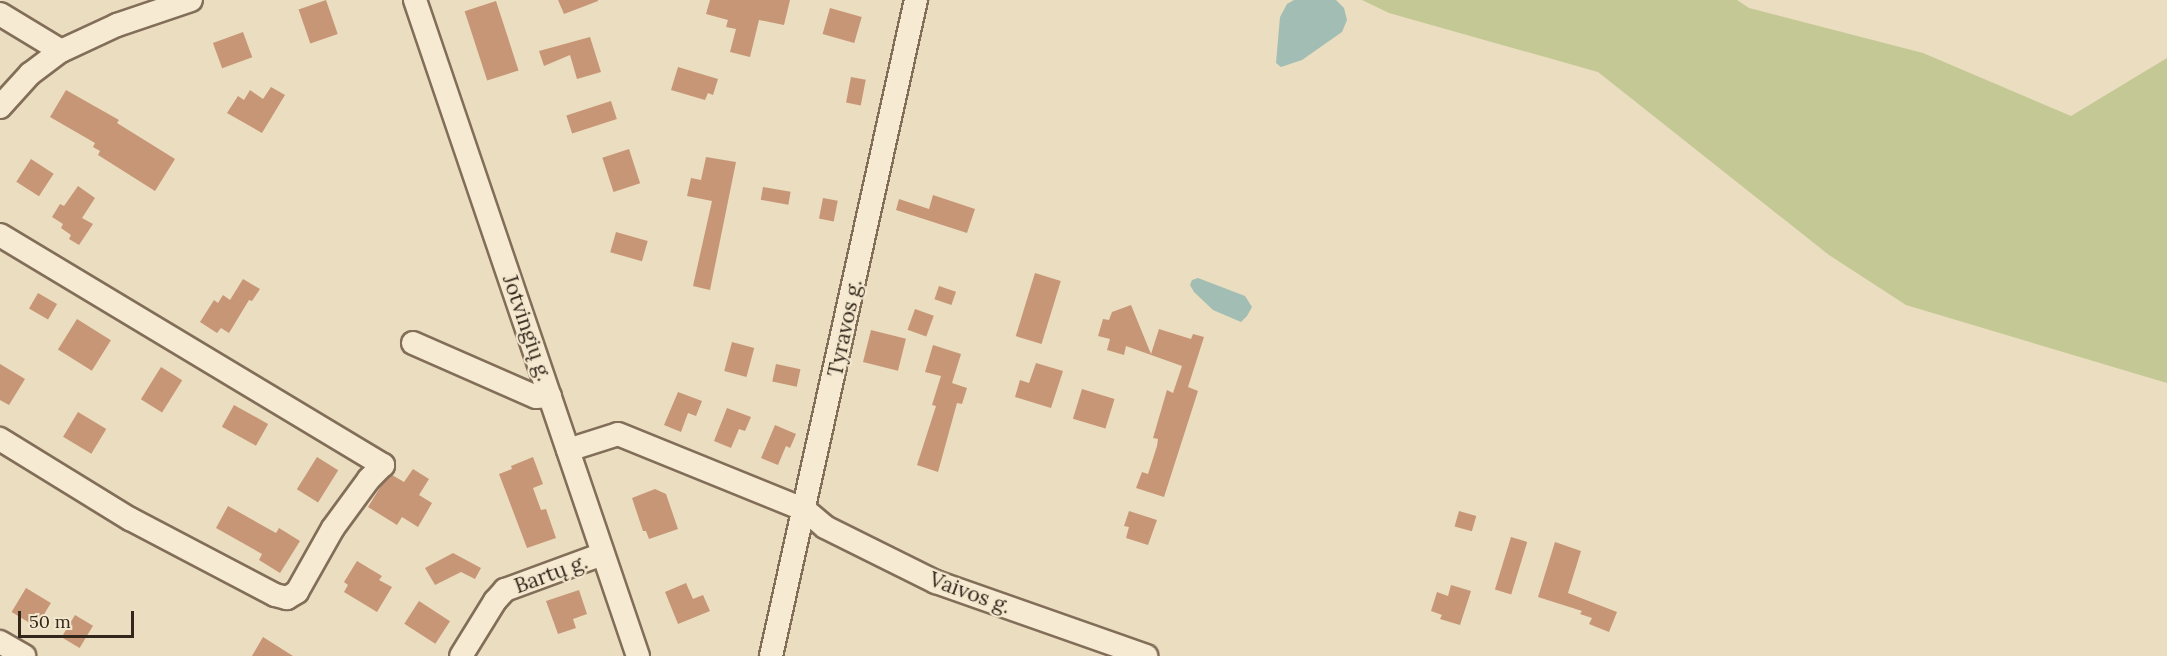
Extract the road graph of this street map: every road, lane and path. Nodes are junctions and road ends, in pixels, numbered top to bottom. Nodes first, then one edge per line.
1 (191, 0) edge
2 (415, 0) edge
3 (916, 0) edge
4 (0, 14) edge
5 (62, 51) junction
6 (0, 106) edge
7 (0, 235) edge
8 (413, 343) dead end
9 (550, 396) junction
10 (0, 439) edge
11 (568, 450) junction
12 (805, 510) junction
13 (603, 554) junction
14 (0, 642) edge
15 (24, 656) edge
16 (461, 656) edge
17 (638, 656) edge
18 (771, 656) edge
19 (1146, 656) edge

1 - 5 street
2 - 9 street, Jotvingių g.
3 - 12 street, Tyravos g.
4 - 5 street
5 - 6 street
7 - 10 street
8 - 9 street
9 - 11 street, Jotvingių g.
11 - 12 street, Vaivos g.
11 - 13 street, Jotvingių g.
12 - 18 street, Tyravos g.
12 - 19 street, Vaivos g.
13 - 16 street, Bartų g.
13 - 17 street, Jotvingių g.
14 - 15 street

